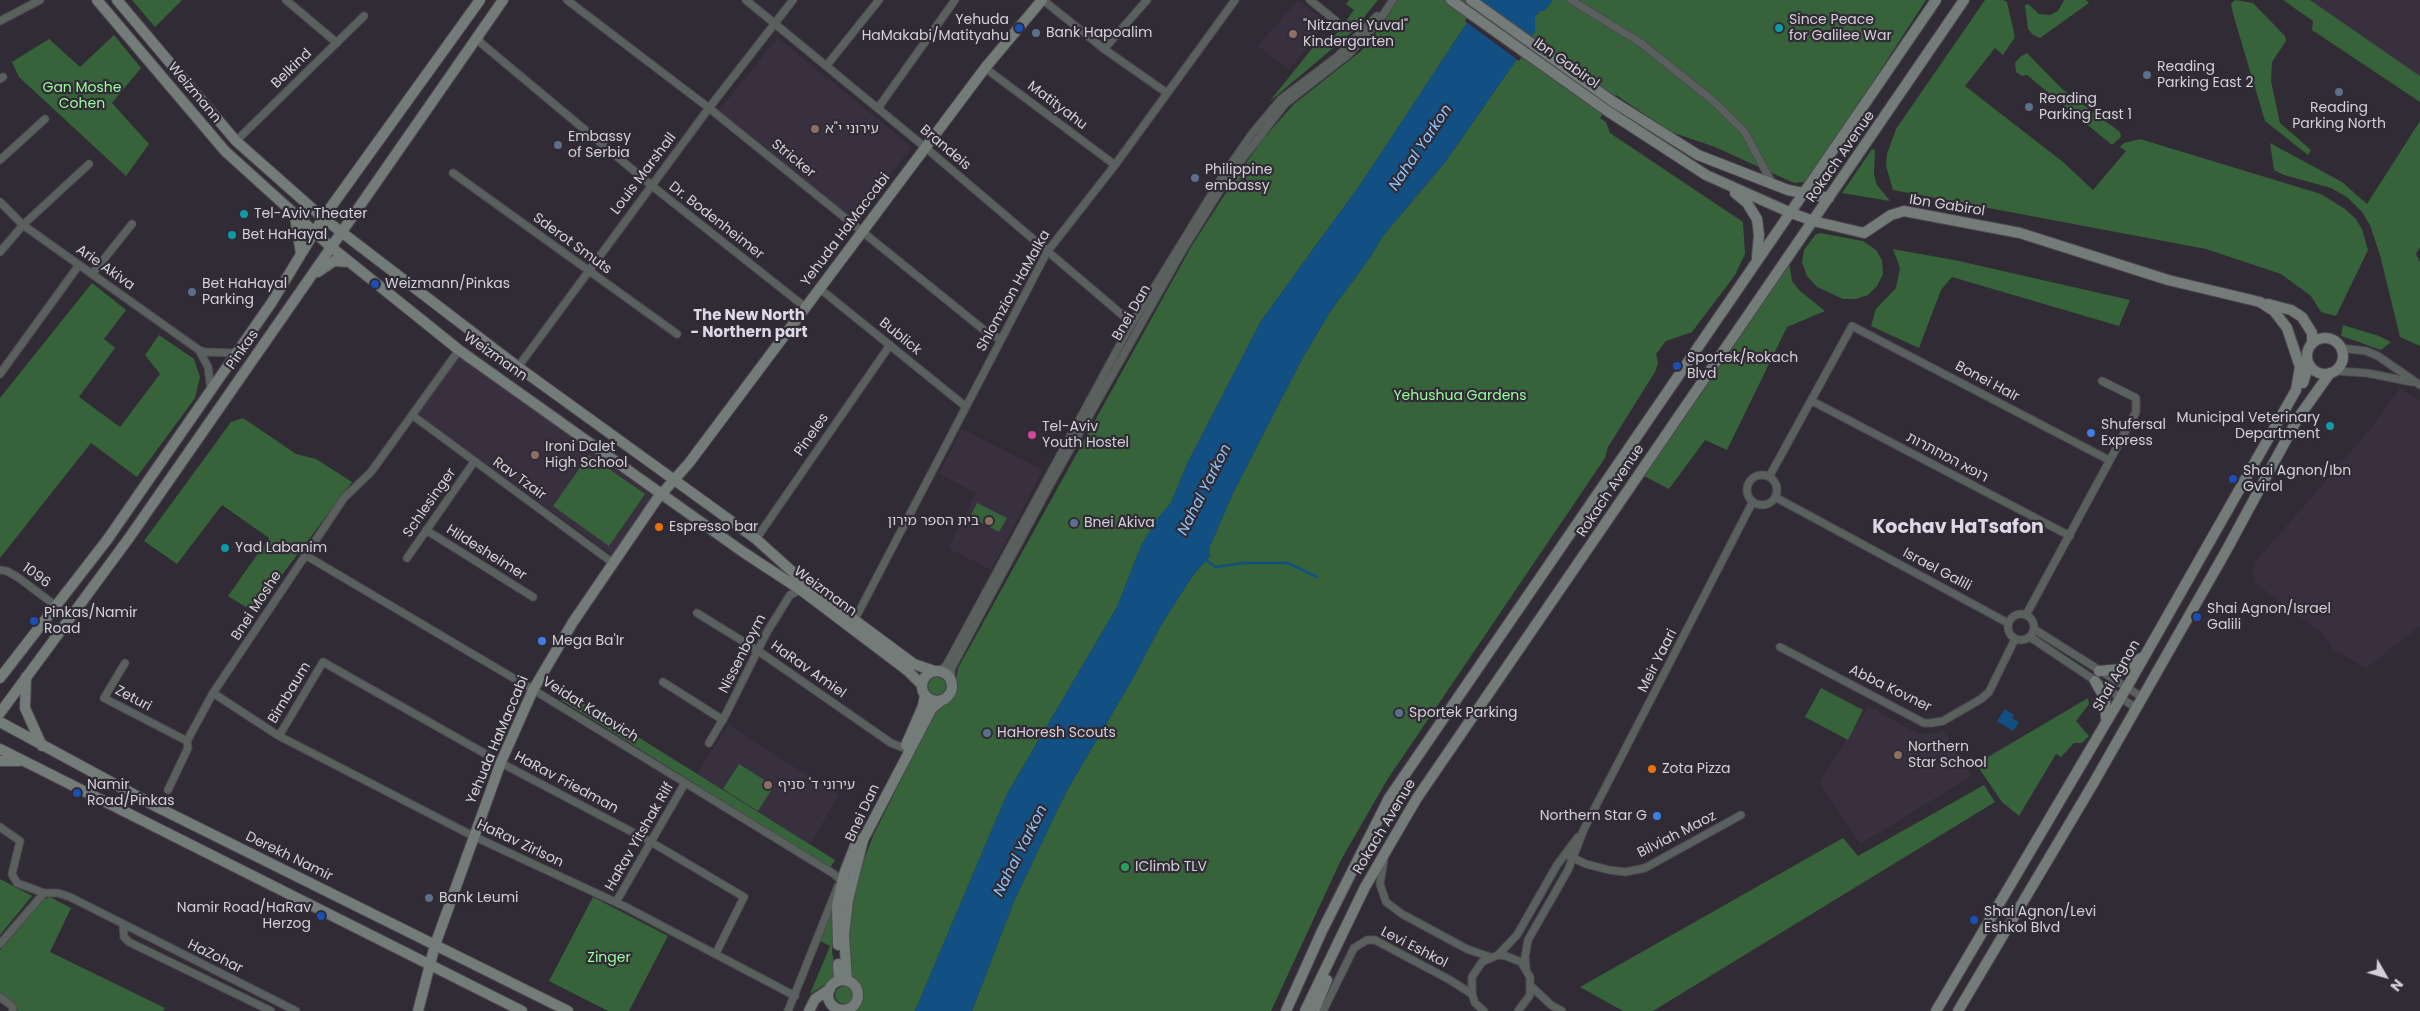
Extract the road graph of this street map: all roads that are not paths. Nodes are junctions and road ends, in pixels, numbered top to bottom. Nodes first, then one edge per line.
1 (40, 0) edge
2 (98, 0) edge
3 (117, 0) edge
4 (286, 0) edge
5 (480, 0) edge
6 (503, 0) edge
7 (567, 0) edge
8 (746, 0) edge
9 (793, 0) edge
10 (879, 0) edge
11 (955, 0) edge
12 (1042, 0) edge
13 (1147, 0) edge
14 (1235, 0) edge
15 (1310, 0) edge
16 (1392, 0) edge
17 (1451, 0) edge
18 (1471, 0) edge
19 (1572, 0) edge
20 (1936, 0) edge
21 (1964, 0) edge
22 (364, 16) dead end
23 (0, 21) edge
24 (1336, 21) dead end
25 (775, 23) junction
26 (478, 36) junction
27 (337, 43) junction
28 (1104, 49) junction
29 (827, 65) junction
30 (985, 68) junction
31 (1167, 93) junction
32 (709, 108) junction
33 (878, 108) junction
34 (45, 119) dead end
35 (236, 141) junction
36 (926, 148) junction
37 (0, 160) edge
38 (89, 164) dead end
39 (1115, 165) junction
40 (453, 173) dead end
41 (1772, 183) junction
42 (651, 185) junction
43 (1726, 186) junction
44 (1802, 193) junction
45 (1829, 198) junction
46 (0, 202) edge
47 (1789, 212) junction
48 (294, 216) junction
49 (323, 218) junction
50 (1814, 221) junction
51 (132, 224) dead end
52 (23, 225) junction
53 (342, 231) junction
54 (862, 231) junction
55 (314, 233) junction
56 (331, 247) junction
57 (0, 252) edge
58 (1047, 252) junction
59 (301, 254) junction
60 (350, 262) junction
61 (1756, 262) junction
62 (79, 265) junction
63 (587, 271) junction
64 (92, 274) junction
65 (308, 281) junction
66 (819, 288) junction
67 (2260, 302) junction
68 (805, 307) junction
69 (1148, 312) junction
70 (1126, 318) junction
71 (1134, 320) junction
72 (678, 334) dead end
73 (1126, 334) junction
74 (1001, 339) junction
75 (890, 344) junction
76 (2312, 344) junction
77 (2295, 347) joint
78 (2341, 348) junction
79 (199, 350) junction
80 (459, 350) junction
81 (236, 353) junction
82 (2309, 364) junction
83 (518, 366) junction
84 (2333, 372) junction
85 (0, 374) edge
86 (2102, 381) dead end
87 (2417, 384) edge
88 (211, 393) junction
89 (1812, 401) junction
90 (965, 406) junction
91 (412, 415) junction
92 (2109, 460) junction
93 (474, 462) junction
94 (2251, 469) junction
95 (1769, 477) junction
96 (674, 478) junction
97 (664, 495) junction
98 (1775, 497) junction
99 (1752, 502) junction
100 (426, 530) junction
101 (2070, 536) junction
102 (756, 539) junction
103 (305, 555) junction
104 (407, 558) dead end
105 (613, 563) junction
106 (0, 570) edge
107 (804, 587) junction
108 (533, 597) dead end
109 (56, 606) junction
110 (698, 613) dead end
111 (2026, 615) junction
112 (856, 619) junction
113 (2008, 623) junction
114 (2034, 629) junction
115 (2030, 637) junction
116 (2015, 639) junction
117 (1780, 647) dead end
118 (757, 650) junction
119 (2145, 655) junction
120 (323, 662) joint
121 (125, 663) dead end
122 (937, 671) junction
123 (2099, 671) junction
124 (26, 677) junction
125 (0, 678) edge
126 (951, 679) junction
127 (2094, 681) junction
128 (663, 682) dead end
129 (2127, 687) junction
130 (533, 690) junction
131 (923, 690) junction
132 (213, 693) junction
133 (2121, 697) junction
134 (2142, 697) junction
135 (942, 700) junction
136 (2136, 708) junction
137 (0, 713) edge
138 (723, 720) junction
139 (0, 722) edge
140 (2106, 724) junction
141 (279, 736) junction
142 (187, 741) junction
143 (709, 743) dead end
144 (43, 747) junction
145 (904, 748) junction
146 (0, 750) edge
147 (0, 761) edge
148 (20, 761) junction
149 (501, 762) junction
150 (685, 783) junction
151 (168, 790) dead end
152 (1741, 815) dead end
153 (0, 827) edge
154 (473, 836) junction
155 (651, 842) junction
156 (1387, 846) junction
157 (1569, 856) junction
158 (842, 877) junction
159 (1365, 887) junction
160 (44, 893) junction
161 (1540, 895) junction
162 (848, 900) junction
163 (1550, 901) junction
164 (616, 902) junction
165 (124, 924) junction
166 (0, 944) edge
167 (716, 953) junction
168 (432, 955) junction
169 (1498, 955) junction
170 (1490, 957) junction
171 (1526, 968) junction
172 (843, 981) junction
173 (1532, 987) junction
174 (830, 989) junction
175 (1472, 994) junction
176 (795, 996) junction
177 (0, 997) edge
178 (835, 1007) edge
179 (852, 1009) edge
180 (1286, 1010) edge
181 (13, 1011) edge
182 (271, 1011) edge
183 (296, 1011) edge
184 (418, 1011) edge
185 (522, 1011) edge
186 (568, 1011) edge
187 (788, 1011) edge
188 (811, 1011) edge
189 (1305, 1011) edge
190 (1314, 1011) edge
191 (1323, 1011) edge
192 (1484, 1011) edge
193 (1518, 1011) edge
194 (1562, 1011) edge
195 (1936, 1011) edge
196 (1958, 1011) edge

1 - 23 street
2 - 48 main road, Weizmann
3 - 35 main road, Weizmann
4 - 27 street
5 - 49 main road, Pinkas
6 - 26 main road, Pinkas
7 - 32 street, Stricker
8 - 25 street, Brandeis
9 - 25 street, Louis Marshall
10 - 29 street
11 - 33 street
12 - 28 street
12 - 30 main road, Yehuda HaMaccabi
13 - 28 street
14 - 31 street, Shlomzion HaMalka
15 - 24 street
16 - 69 street, Bnei Dan
16 - 71 street, Bnei Dan
17 - 43 main road, Ibn Gabirol
18 - 41 main road, Ibn Gabirol
19 - 41 street
20 - 44 main road, Rokach Avenue
21 - 45 main road, Rokach Avenue
22 - 27 street, Belkind
25 - 29 street, Brandeis
25 - 32 street, Louis Marshall
26 - 42 street, Dr. Bodenheimer
26 - 53 main road, Pinkas
27 - 35 street, Belkind
28 - 31 street
29 - 33 street, Brandeis
30 - 36 main road, Yehuda HaMaccabi
30 - 39 street, Matityahu
31 - 39 street, Shlomzion HaMalka
32 - 42 street, Louis Marshall
32 - 54 street, Stricker
33 - 36 street, Brandeis
34 - 37 street
35 - 49 main road, Weizmann
36 - 54 main road, Yehuda HaMaccabi
36 - 58 street, Brandeis
38 - 52 street
39 - 58 street, Shlomzion HaMalka
40 - 63 street, Sderot Smuts
41 - 44 main road, Ibn Gabirol
42 - 63 street, Louis Marshall
42 - 68 street, Dr. Bodenheimer
43 - 47 main road, Ibn Gabirol
43 - 61 main road
44 - 45 main road, Ibn Gabirol
44 - 47 main road, Rokach Avenue
45 - 50 main road, Rokach Avenue
46 - 52 street, Arie Akiva
47 - 50 main road, Ibn Gabirol
47 - 61 main road, Rokach Avenue
48 - 55 main road, Weizmann
48 - 59 main road
49 - 53 main road, Weizmann
49 - 55 main road, Pinkas
50 - 67 main road, Ibn Gabirol
50 - 156 main road, Rokach Avenue
51 - 64 street
52 - 57 street
52 - 62 street, Arie Akiva
53 - 56 main road, Pinkas
53 - 83 main road, Weizmann
54 - 66 main road, Yehuda HaMaccabi
54 - 74 street, Stricker
55 - 56 main road, Weizmann
55 - 59 main road, Pinkas
56 - 60 main road, Weizmann
56 - 65 main road, Pinkas
58 - 70 street, Brandeis
58 - 74 street, Shlomzion HaMalka
59 - 81 main road, Pinkas
60 - 65 main road
60 - 80 main road, Weizmann
61 - 180 main road, Rokach Avenue
62 - 64 street, Arie Akiva
62 - 85 street
63 - 72 street, Sderot Smuts
63 - 83 street, Louis Marshall
64 - 79 street, Arie Akiva
65 - 124 main road, Pinkas
66 - 68 main road, Yehuda HaMaccabi
66 - 75 street, Bublick
67 - 76 main road
67 - 77 main road, Ibn Gabirol
68 - 96 main road, Yehuda HaMaccabi
69 - 71 street
69 - 126 street, Bnei Dan
70 - 71 street, Brandeis
70 - 73 street
71 - 73 street, Bnei Dan
73 - 122 street, Bnei Dan
74 - 90 street, Shlomzion HaMalka
75 - 90 street, Bublick
75 - 102 street, Pineles
76 - 78 main road
76 - 82 main road
77 - 94 main road, Shai Agnon
78 - 84 main road
78 - 87 street
79 - 81 street, Arie Akiva
79 - 88 street
80 - 91 street, Bnei Moshe
80 - 97 main road, Weizmann
81 - 88 main road, Pinkas
82 - 84 main road
82 - 94 main road
83 - 96 main road, Weizmann
84 - 87 street
84 - 134 main road
86 - 92 street
88 - 109 main road, Pinkas
89 - 92 street, Bonei HaIr
89 - 95 street
89 - 101 street, רופא המחתרות
90 - 112 street, Shlomzion HaMalka
91 - 93 street, Rav Tzair
91 - 103 street, Bnei Moshe
92 - 101 street
93 - 100 street, Schlesinger
93 - 105 street, Rav Tzair
94 - 119 main road, Shai Agnon
95 - 98 street
95 - 99 street
96 - 97 main road, Yehuda HaMaccabi
96 - 102 main road, Weizmann
97 - 105 main road, Yehuda HaMaccabi
97 - 107 main road, Weizmann
98 - 99 street
98 - 113 street, Israel Galili
99 - 157 street, Meir Yaari
100 - 104 street, Schlesinger
100 - 108 street, Hildesheimer
101 - 111 street
102 - 107 main road, Weizmann
103 - 130 street, Veidat Katovich
103 - 132 street, Bnei Moshe
105 - 130 main road, Yehuda HaMaccabi
106 - 109 street, 1096
107 - 112 main road, Weizmann
107 - 118 street, Nissenboym
107 - 131 main road, Weizmann
109 - 125 main road, Pinkas
110 - 118 street, HaRav Amiel
111 - 113 street
111 - 114 street
112 - 122 main road, Weizmann
113 - 116 street
114 - 115 street
114 - 123 street
115 - 116 street
115 - 127 street
116 - 117 street, Abba Kovner
118 - 138 street, Nissenboym
118 - 145 street, HaRav Amiel
119 - 123 main road
119 - 129 main road, Shai Agnon
120 - 141 street, Birnbaum
120 - 149 street, HaRav Friedman
121 - 142 street, Zeturi
122 - 126 main road
122 - 131 main road
123 - 129 street
124 - 137 main road, Pinkas
124 - 144 main road
126 - 135 main road
127 - 133 street
127 - 140 main road
128 - 138 street
129 - 133 main road, Shai Agnon
129 - 134 street
130 - 149 main road, Yehuda HaMaccabi
130 - 150 street, Veidat Katovich
131 - 135 main road
131 - 145 main road, Bnei Dan
132 - 141 street, HaRav Zirlson
132 - 142 street, Bnei Moshe
133 - 136 street
133 - 140 main road, Shai Agnon
134 - 136 main road
135 - 162 main road, Bnei Dan
136 - 196 main road
138 - 143 street, Nissenboym
139 - 144 main road, Derekh Namir
140 - 195 main road, Shai Agnon
141 - 154 street, HaRav Zirlson
142 - 151 street, Bnei Moshe
144 - 168 main road, Derekh Namir
145 - 158 main road, Bnei Dan
146 - 148 main road, Derekh Namir
147 - 148 main road
148 - 168 main road, Derekh Namir
149 - 154 main road, Yehuda HaMaccabi
149 - 155 street, HaRav Friedman
150 - 155 street, HaRav Yitshak Rilf
150 - 158 street, Veidat Katovich
152 - 157 street, Bilviah Maoz
153 - 160 street, HaZohar
154 - 164 street, HaRav Zirlson
154 - 168 main road, Yehuda HaMaccabi
155 - 164 street, HaRav Yitshak Rilf
155 - 167 street, HaRav Friedman
156 - 159 main road, Rokach Avenue
156 - 170 street, Levi Eshkol
157 - 161 street, Meir Yaari
157 - 163 street, Meir Yaari
158 - 162 street
158 - 172 main road, Bnei Dan
158 - 176 street, Bnei Dan
159 - 189 main road, Rokach Avenue
159 - 190 main road
160 - 165 street, HaZohar
160 - 166 street
161 - 163 street
161 - 169 street, Meir Yaari
162 - 172 main road, Bnei Dan
163 - 171 street, Meir Yaari
164 - 167 street, HaRav Zirlson
165 - 182 street, HaZohar
165 - 183 street, HaZohar
167 - 176 street, HaRav Zirlson
168 - 184 main road, Yehuda HaMaccabi
168 - 185 main road, Derekh Namir
168 - 186 main road, Derekh Namir
169 - 170 street
169 - 171 street
170 - 175 street
171 - 173 street
172 - 174 main road
172 - 179 main road
173 - 193 street
173 - 194 street
174 - 178 main road
174 - 188 main road
175 - 191 street, Levi Eshkol
175 - 192 street
176 - 187 street, Bnei Dan
177 - 181 street
178 - 179 main road
178 - 188 main road

